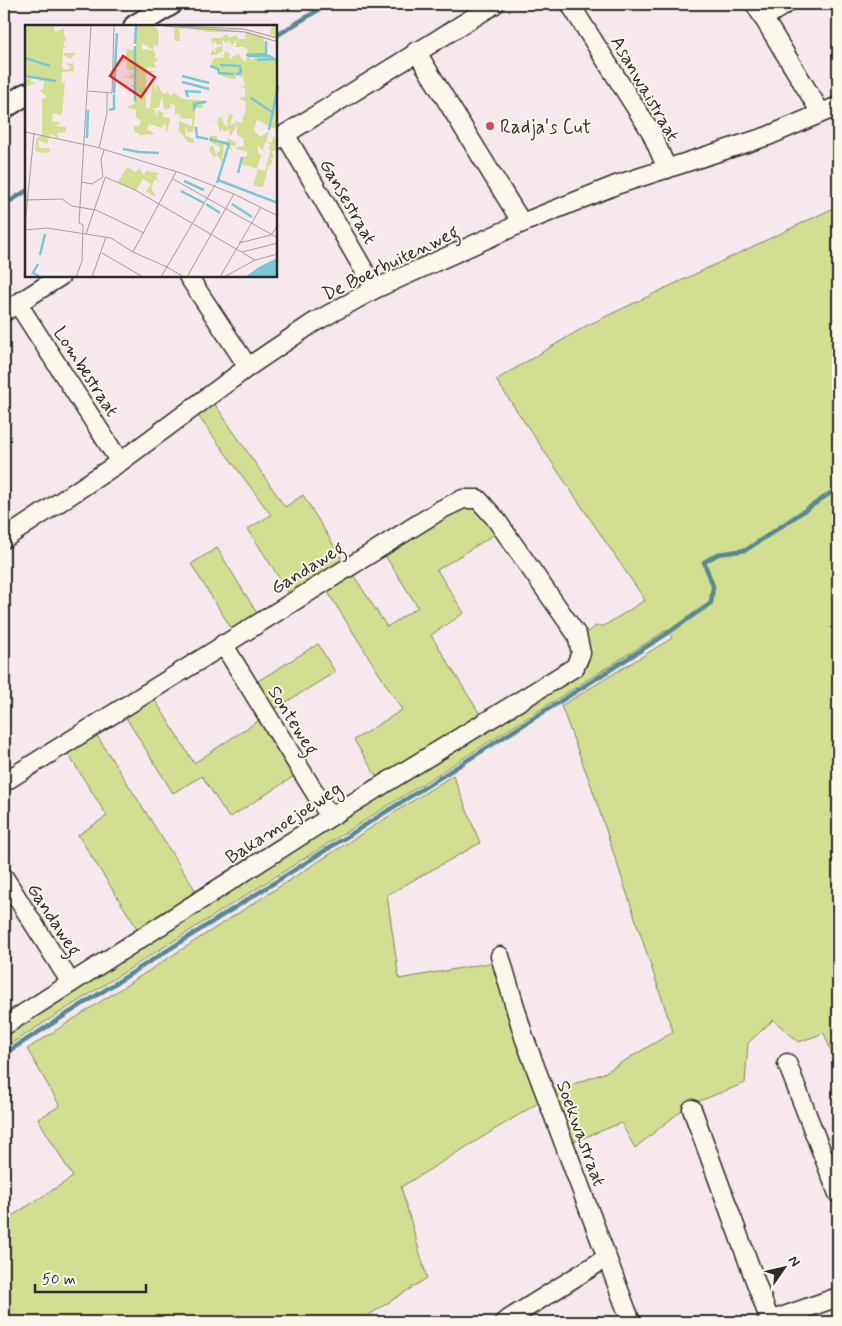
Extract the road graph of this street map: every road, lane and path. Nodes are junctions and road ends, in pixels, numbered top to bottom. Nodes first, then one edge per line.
1 (171, 4) edge
2 (495, 4) edge
3 (570, 4) edge
4 (786, 4) edge
5 (759, 11) edge
6 (137, 25) edge
7 (416, 51) junction
8 (25, 95) edge
9 (838, 106) edge
10 (4, 108) edge
11 (821, 113) junction
12 (281, 137) edge
13 (667, 169) junction
14 (522, 223) junction
15 (58, 278) edge
16 (189, 278) edge
17 (375, 289) junction
18 (11, 308) edge
19 (248, 368) junction
20 (120, 462) junction
21 (4, 539) edge
22 (223, 644) junction
23 (581, 653) joint
24 (4, 782) edge
25 (330, 817) junction
26 (4, 878) edge
27 (500, 956) dead end
28 (71, 983) junction
29 (4, 1026) edge
30 (786, 1063) dead end
31 (692, 1110) dead end
32 (838, 1194) edge
33 (606, 1258) junction
34 (838, 1298) edge
35 (504, 1322) edge
36 (630, 1322) edge
37 (768, 1322) edge

1 - 6 street
2 - 7 street
3 - 13 street, Asanwaistraat
4 - 5 street
5 - 11 street
7 - 12 street
7 - 14 street
8 - 10 street
9 - 11 street, De Boerbuitenweg
11 - 13 street, De Boerbuitenweg
12 - 17 street, Gansestraat
13 - 14 street, De Boerbuitenweg
14 - 17 street, De Boerbuitenweg
15 - 18 street
16 - 19 street
17 - 19 street, De Boerbuitenweg
18 - 20 street, Lombestraat
19 - 20 street, De Boerbuitenweg
20 - 21 street, De Boerbuitenweg
22 - 23 street, Gandaweg
22 - 24 street, Gandaweg
22 - 25 street, Sonteweg
23 - 25 street, Bakamoejoeweg
25 - 28 street, Bakamoejoeweg
26 - 28 street, Gandaweg
27 - 33 street, Soekwastraat
28 - 29 street, Bakamoejoeweg
30 - 32 street
31 - 37 street
33 - 35 street
33 - 36 street, Soekwastraat
34 - 37 street

